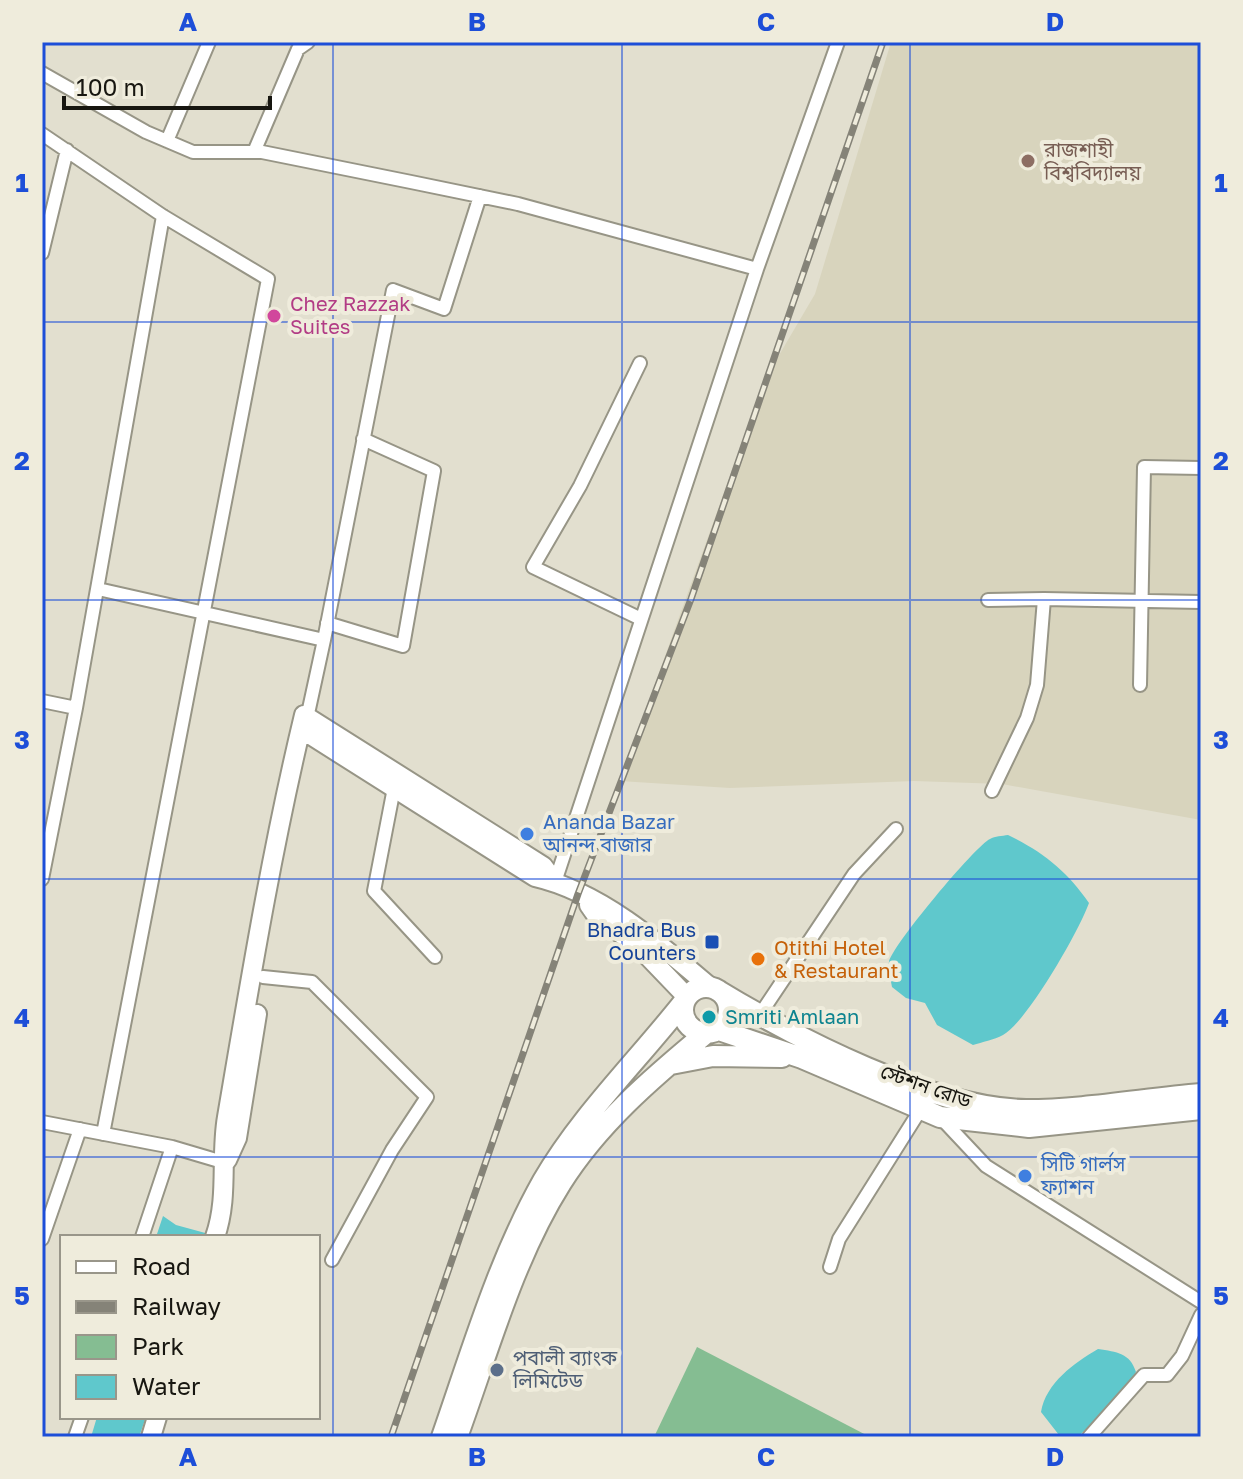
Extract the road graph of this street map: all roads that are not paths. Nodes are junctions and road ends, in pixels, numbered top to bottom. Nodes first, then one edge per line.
1 (209, 42) edge
2 (308, 42) edge
3 (838, 42) edge
4 (42, 73) edge
5 (42, 134) edge
6 (167, 141) junction
7 (67, 150) junction
8 (254, 152) junction
9 (480, 196) junction
10 (163, 216) junction
11 (42, 253) edge
12 (757, 269) junction
13 (640, 363) dead end
14 (363, 439) junction
15 (1201, 468) edge
16 (98, 589) junction
17 (1044, 599) junction
18 (988, 600) dead end
19 (1143, 602) junction
20 (1201, 602) edge
21 (203, 613) junction
22 (641, 619) junction
23 (327, 623) junction
24 (324, 640) junction
25 (1140, 685) dead end
26 (42, 701) edge
27 (76, 708) junction
28 (307, 722) junction
29 (394, 788) junction
30 (992, 791) dead end
31 (896, 829) dead end
32 (42, 879) edge
33 (555, 882) junction
34 (585, 899) junction
35 (435, 957) dead end
36 (263, 977) junction
37 (714, 989) junction
38 (685, 1000) junction
39 (759, 1016) junction
40 (712, 1032) junction
41 (802, 1058) junction
42 (669, 1064) junction
43 (1201, 1094) edge
44 (930, 1107) junction
45 (1201, 1109) edge
46 (42, 1122) edge
47 (80, 1129) junction
48 (103, 1134) junction
49 (172, 1147) junction
50 (226, 1163) junction
51 (143, 1235) edge
52 (216, 1235) edge
53 (42, 1239) edge
54 (332, 1260) dead end
55 (830, 1267) dead end
56 (1201, 1302) edge
57 (1201, 1315) edge
58 (442, 1437) edge
59 (457, 1437) edge
60 (1089, 1437) edge

1 - 6 street
2 - 8 street
3 - 12 street
4 - 6 street
5 - 7 street
6 - 8 street
7 - 10 street
7 - 11 street
8 - 9 street
9 - 12 street
9 - 14 street
10 - 16 street
10 - 21 street
12 - 22 street
13 - 22 street
14 - 23 street
14 - 23 street
15 - 19 street
16 - 21 street
16 - 27 street
17 - 18 street
17 - 19 street
17 - 30 street
19 - 20 street
19 - 25 street
21 - 24 street
21 - 48 street
22 - 33 street
23 - 24 street
24 - 28 street
26 - 27 street
27 - 32 street
28 - 29 main road
28 - 33 main road
28 - 36 main road
28 - 50 main road
29 - 33 main road
29 - 35 street
31 - 39 street
33 - 34 main road
34 - 37 main road
34 - 38 main road
36 - 50 main road
36 - 54 street
37 - 38 main road
37 - 39 main road, স্টেশন রোড
37 - 40 main road
38 - 40 main road
38 - 58 main road
39 - 44 main road, স্টেশন রোড
40 - 41 main road, স্টেশন রোড
40 - 42 main road
41 - 42 main road
41 - 44 main road, স্টেশন রোড
42 - 59 main road
43 - 44 main road, স্টেশন রোড
44 - 45 main road, স্টেশন রোড
44 - 55 street
44 - 56 street
46 - 47 street
47 - 48 street
47 - 53 street
48 - 49 street
49 - 50 street
49 - 51 street
50 - 52 main road
57 - 60 street

